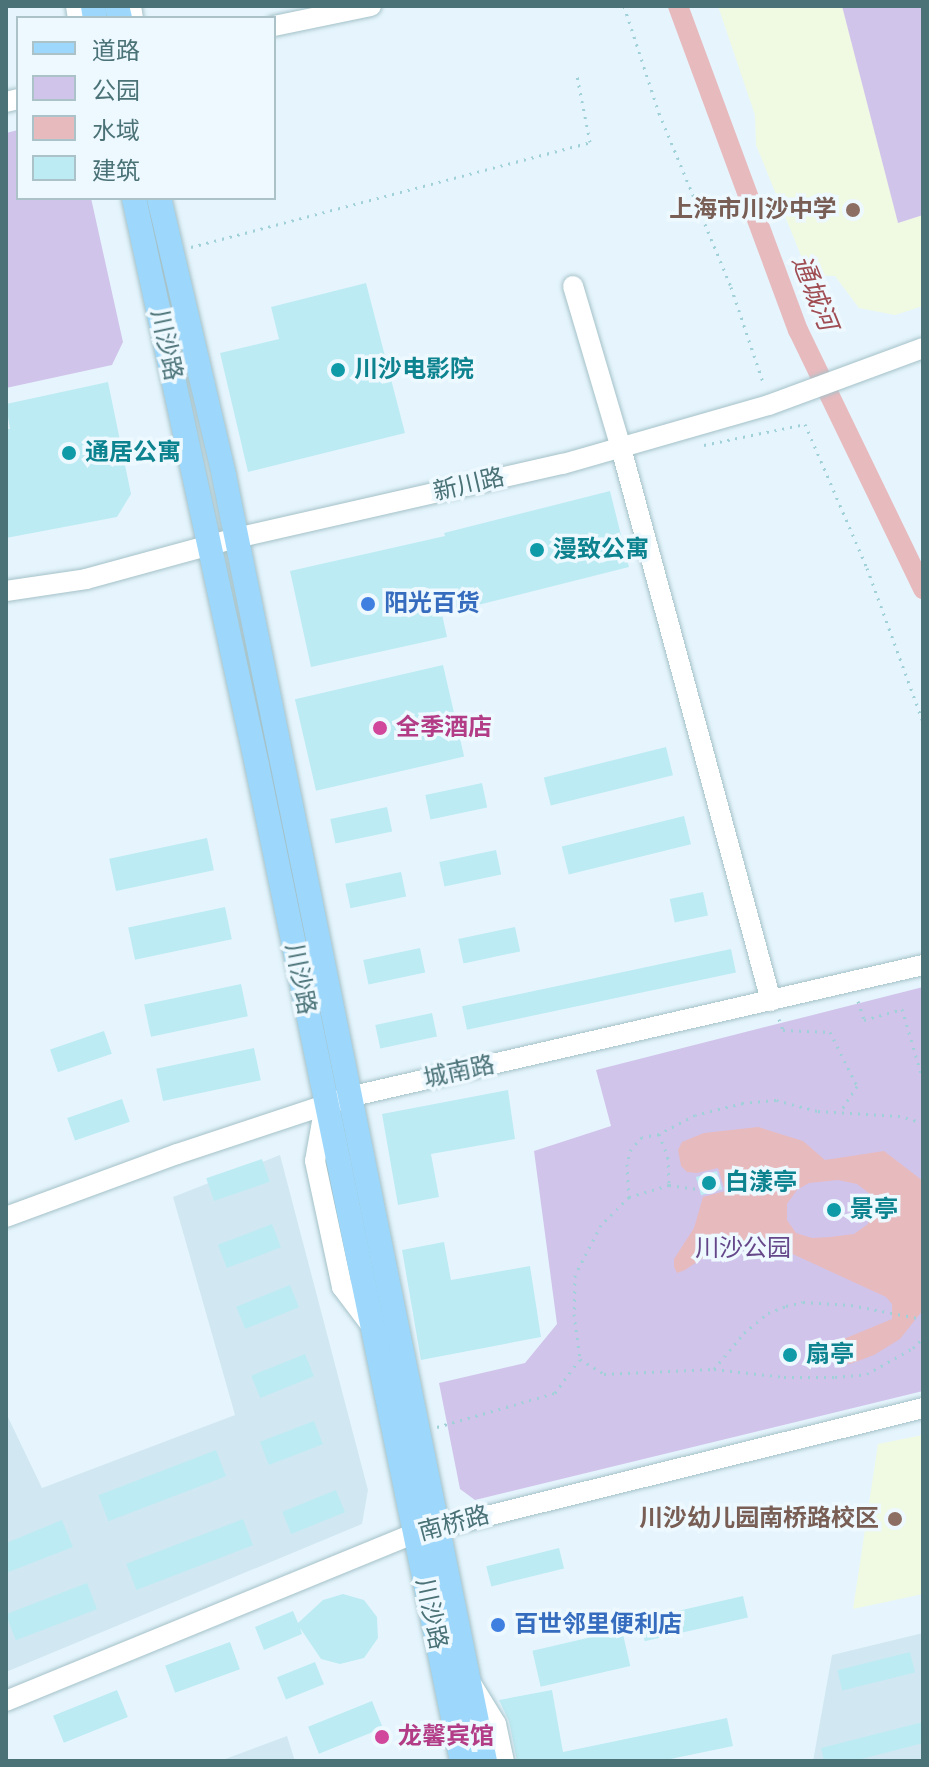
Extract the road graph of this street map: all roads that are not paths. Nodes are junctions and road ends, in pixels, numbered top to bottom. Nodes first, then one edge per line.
1 (371, 6) edge
2 (276, 26) edge
3 (134, 200) edge
4 (159, 200) edge
5 (573, 286) dead end
6 (923, 348) edge
7 (621, 448) junction
8 (236, 538) junction
9 (209, 545) junction
10 (6, 591) edge
11 (923, 965) edge
12 (771, 1001) junction
13 (349, 1097) junction
14 (325, 1105) junction
15 (6, 1217) edge
16 (923, 1408) edge
17 (426, 1531) junction
18 (468, 1679) junction
19 (6, 1701) edge
20 (462, 1761) edge
21 (485, 1761) edge
22 (504, 1761) edge

1 - 2 street
3 - 9 main road, 川沙路
4 - 8 main road, 川沙路
5 - 7 street
6 - 7 street, 新川路
7 - 8 street, 新川路
7 - 12 street
8 - 9 street, 新川路
8 - 13 main road, 川沙路
9 - 10 street, 新川路
9 - 14 main road, 川沙路
11 - 12 street, 城南路
12 - 13 street, 城南路
13 - 14 street, 城南路
13 - 17 main road, 川沙路
14 - 15 street, 城南路
14 - 17 main road, 川沙路
16 - 17 street, 南桥路
17 - 18 main road, 川沙路
17 - 19 street, 南桥路
17 - 20 main road, 川沙路
18 - 21 main road, 川沙路
18 - 22 street

